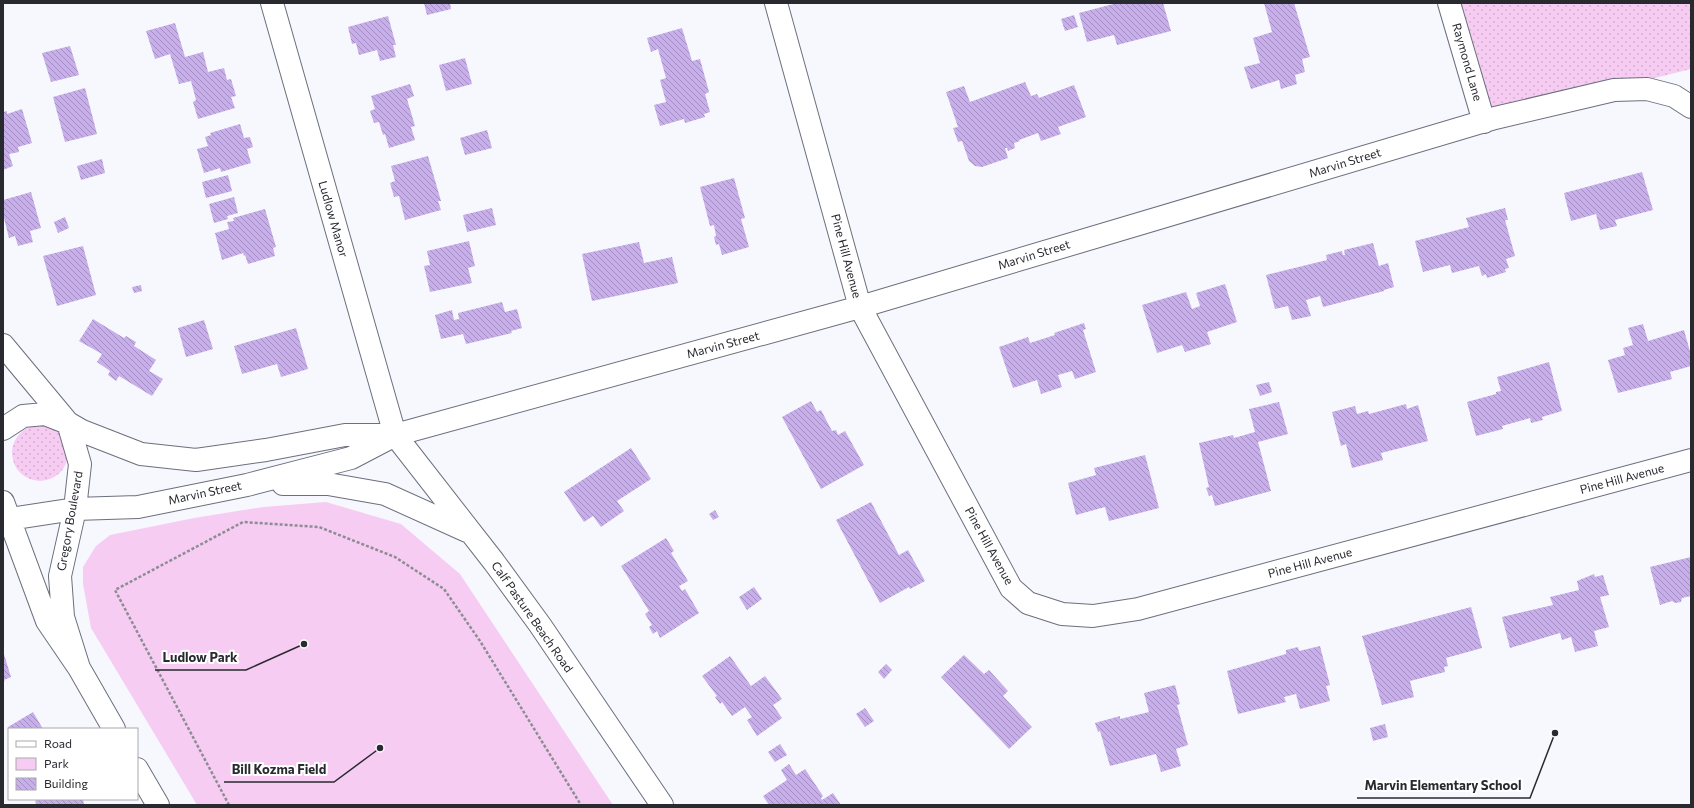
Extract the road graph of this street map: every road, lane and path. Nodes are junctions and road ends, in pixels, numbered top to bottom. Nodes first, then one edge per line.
1 (272, 3) edge
2 (776, 3) edge
3 (1449, 3) edge
4 (1683, 102) edge
5 (1484, 122) junction
6 (860, 307) junction
7 (3, 345) edge
8 (68, 422) junction
9 (3, 429) edge
10 (394, 435) junction
11 (1691, 460) edge
12 (247, 485) junction
13 (75, 509) junction
14 (5, 513) edge
15 (470, 532) junction
16 (79, 668) junction
17 (113, 728) edge
18 (138, 771) edge
19 (158, 805) edge
20 (229, 805) edge
21 (581, 805) edge
22 (662, 805) edge

1 - 10 street, Ludlow Manor
2 - 6 street, Pine Hill Avenue
3 - 5 street, Raymond Lane
4 - 5 street, Marvin Street
5 - 6 street, Marvin Street
6 - 10 street, Marvin Street
6 - 11 street, Pine Hill Avenue
7 - 8 street, Gregory Boulevard
8 - 9 street
8 - 10 street, Marvin Street
8 - 13 street, Gregory Boulevard
10 - 12 street, Marvin Street
10 - 15 street, Calf Pasture Beach Road
12 - 13 street, Marvin Street
12 - 15 street
13 - 14 street, Marvin Street
13 - 16 street, Gregory Boulevard
14 - 16 street, Gregory Boulevard
15 - 22 street, Calf Pasture Beach Road
16 - 17 street, Gregory Boulevard
18 - 19 street
20 - 21 path

